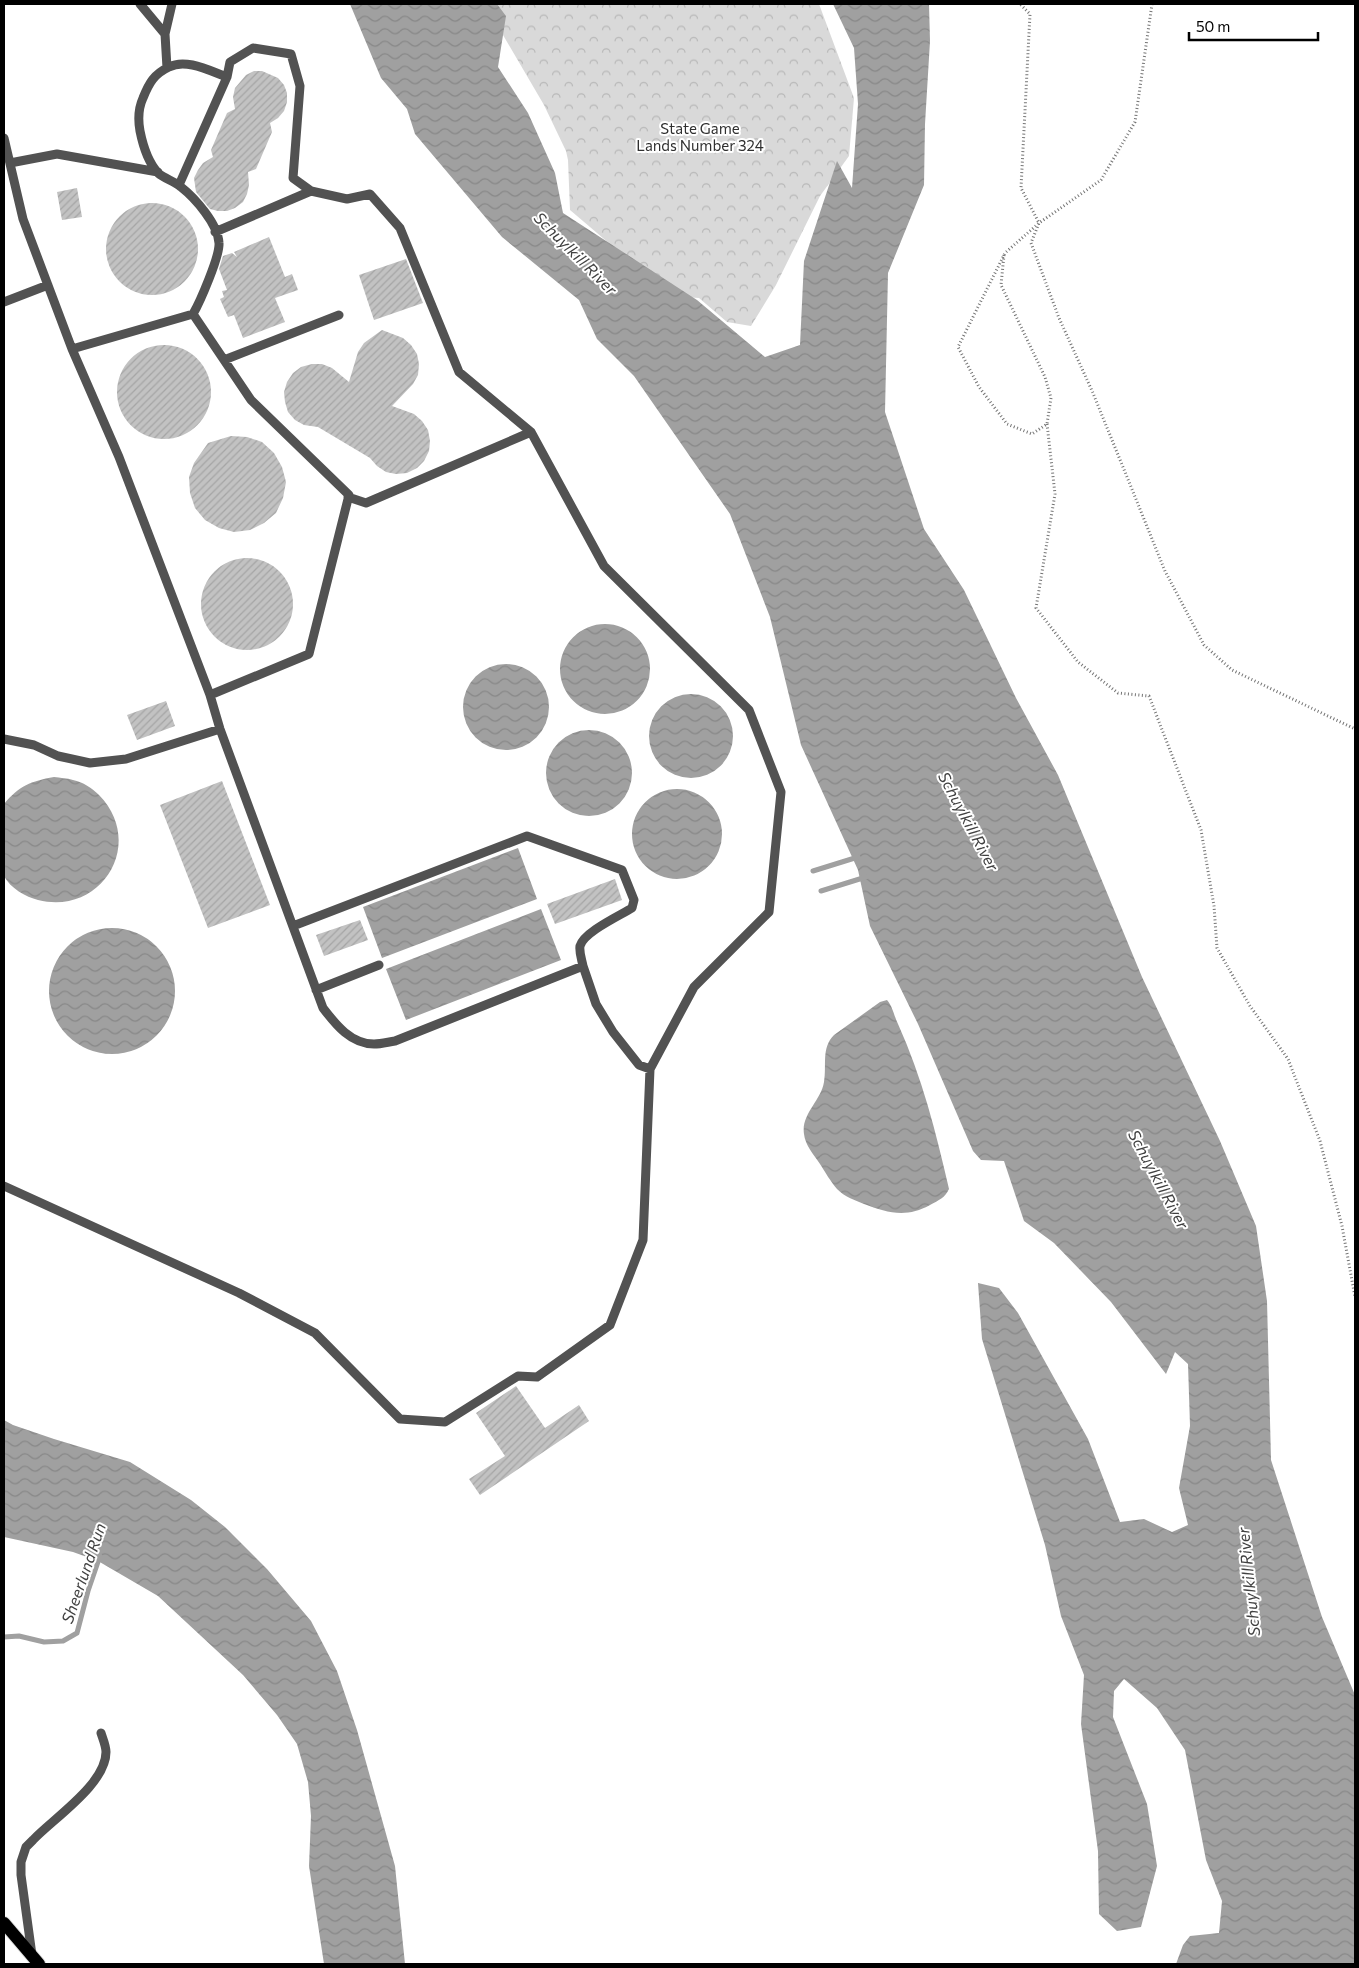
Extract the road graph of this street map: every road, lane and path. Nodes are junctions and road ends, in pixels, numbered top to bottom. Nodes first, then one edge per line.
1 (140, 4) edge
2 (172, 4) edge
3 (1020, 4) edge
4 (1152, 4) edge
5 (166, 34) junction
6 (166, 68) junction
7 (227, 77) junction
8 (4, 138) edge
9 (10, 163) junction
10 (158, 172) junction
11 (179, 185) junction
12 (311, 191) junction
13 (1039, 223) junction
14 (215, 232) junction
15 (1004, 255) junction
16 (48, 284) junction
17 (4, 302) edge
18 (193, 314) junction
19 (339, 315) dead end
20 (72, 349) junction
21 (224, 360) junction
22 (1047, 424) junction
23 (531, 432) junction
24 (348, 497) junction
25 (210, 695) junction
26 (220, 729) junction
27 (1355, 729) edge
28 (4, 739) edge
29 (293, 926) junction
30 (379, 965) dead end
31 (583, 966) junction
32 (316, 990) junction
33 (650, 1070) junction
34 (4, 1186) edge
35 (1355, 1297) edge
36 (101, 1733) dead end
37 (4, 1923) edge
38 (35, 1960) edge

1 - 5 lane
2 - 5 lane
3 - 13 path
4 - 13 path
5 - 6 lane
6 - 7 lane
6 - 10 lane
7 - 11 lane
7 - 12 lane
8 - 9 lane
9 - 10 lane
9 - 16 lane
10 - 11 lane
11 - 14 lane
12 - 14 lane
12 - 23 lane
13 - 15 path
13 - 27 path
14 - 18 lane
15 - 22 path
15 - 22 path
16 - 17 lane
16 - 20 lane
18 - 20 lane
18 - 21 lane
19 - 21 lane
20 - 25 lane
21 - 24 lane
22 - 35 path
23 - 24 lane
23 - 33 lane
24 - 25 lane
25 - 26 lane
26 - 28 lane
26 - 29 lane
29 - 31 lane
29 - 32 lane
30 - 32 lane
31 - 32 lane
31 - 33 lane
33 - 34 lane
36 - 38 lane
37 - 38 main road

